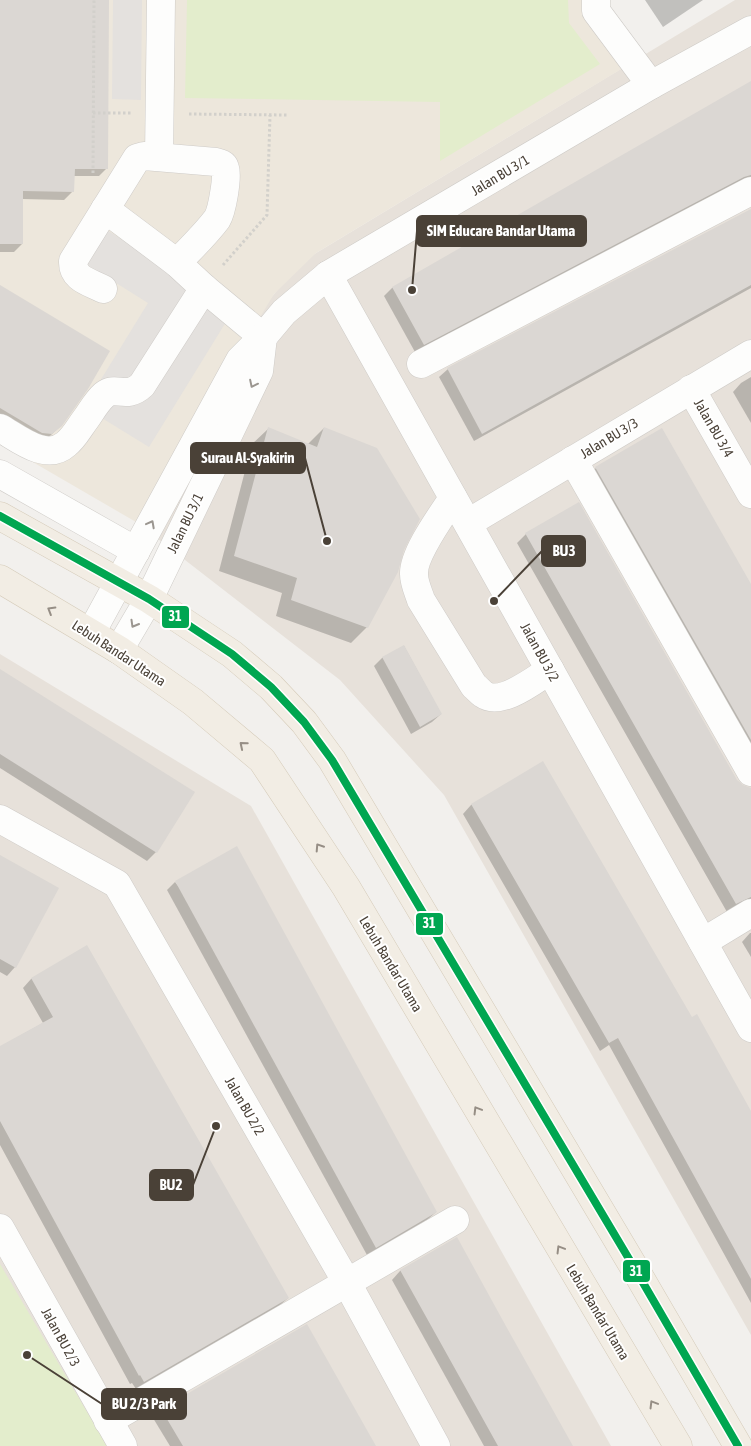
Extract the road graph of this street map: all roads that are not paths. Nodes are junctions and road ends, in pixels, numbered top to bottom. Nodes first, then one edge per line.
1 (161, 0) edge
2 (596, 0) edge
3 (751, 30) edge
4 (651, 85) junction
5 (159, 157) junction
6 (751, 191) edge
7 (104, 210) junction
8 (177, 263) junction
9 (328, 275) junction
10 (204, 288) junction
11 (103, 289) dead end
12 (264, 337) junction
13 (751, 354) edge
14 (421, 364) dead end
15 (691, 389) junction
16 (1, 432) edge
17 (573, 460) junction
18 (0, 474) edge
19 (751, 494) edge
20 (453, 498) junction
21 (0, 516) edge
22 (468, 523) junction
23 (136, 552) junction
24 (120, 582) junction
25 (4, 584) edge
26 (148, 599) junction
27 (91, 633) junction
28 (119, 650) junction
29 (550, 670) junction
30 (751, 772) edge
31 (0, 819) edge
32 (751, 913) edge
33 (703, 942) junction
34 (751, 1028) edge
35 (455, 1220) dead end
36 (0, 1228) edge
37 (346, 1281) junction
38 (108, 1421) junction
39 (123, 1446) edge
40 (436, 1446) edge
41 (678, 1446) edge
42 (738, 1446) edge

1 - 5 street
2 - 4 street
3 - 4 street, Jalan BU 3/1
4 - 9 street, Jalan BU 3/1
5 - 7 street
5 - 8 street
6 - 14 street
7 - 8 street
7 - 11 street
8 - 10 street
9 - 12 street, Jalan BU 3/1
9 - 20 street, Jalan BU 3/2
10 - 12 street
10 - 16 street
23 -> 12 street, Jalan BU 3/1
12 -> 26 street, Jalan BU 3/1
13 - 15 street, Jalan BU 3/3
15 - 17 street, Jalan BU 3/3
15 - 19 street, Jalan BU 3/4
17 - 22 street, Jalan BU 3/3
17 - 30 street
18 - 23 street
20 - 22 street, Jalan BU 3/2
20 - 29 street
21 - 24 main road
22 - 29 street, Jalan BU 3/2
23 - 24 street, Jalan BU 3/1
24 - 26 main road
24 - 27 street, Jalan BU 3/1
27 -> 25 main road, Lebuh Bandar Utama
26 -> 28 street, Jalan BU 3/1
26 - 42 main road
27 - 28 main road, Lebuh Bandar Utama
41 -> 28 main road, Lebuh Bandar Utama
29 - 33 street, Jalan BU 3/2
31 - 37 street, Jalan BU 2/2
32 - 33 street
33 - 34 street, Jalan BU 3/2
35 - 37 street
36 - 38 street, Jalan BU 2/3
37 - 38 street
37 - 40 street, Jalan BU 2/2
38 - 39 street, Jalan BU 2/3

